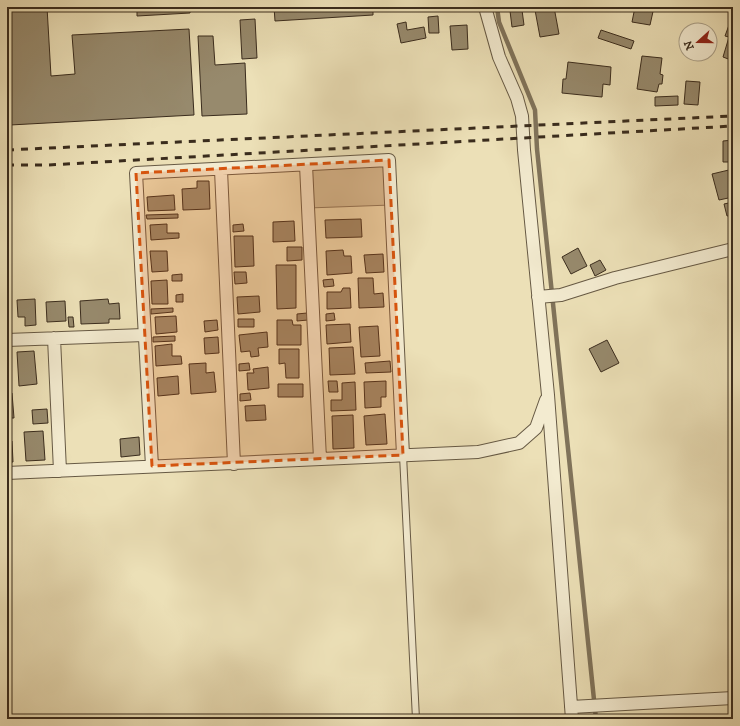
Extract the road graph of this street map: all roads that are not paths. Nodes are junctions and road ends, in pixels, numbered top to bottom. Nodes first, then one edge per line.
1 (486, 7) edge
2 (306, 165) junction
3 (221, 170) junction
4 (733, 249) edge
5 (538, 297) junction
6 (144, 335) junction
7 (54, 338) junction
8 (7, 340) edge
9 (548, 395) junction
10 (403, 454) junction
11 (320, 459) junction
12 (234, 464) junction
13 (152, 466) junction
14 (60, 471) junction
15 (7, 473) edge
16 (733, 698) edge
17 (571, 707) junction
18 (416, 719) edge
19 (572, 719) edge

1 - 5 street
2 - 3 street
2 - 10 street
2 - 11 street
3 - 6 street
3 - 12 street
4 - 5 street
5 - 9 street
6 - 7 street
6 - 13 street
7 - 8 street
7 - 14 street
9 - 10 street
9 - 17 street
10 - 11 street
10 - 18 lane
11 - 12 street
12 - 13 street
13 - 14 street
14 - 15 street
16 - 17 street
17 - 19 street

